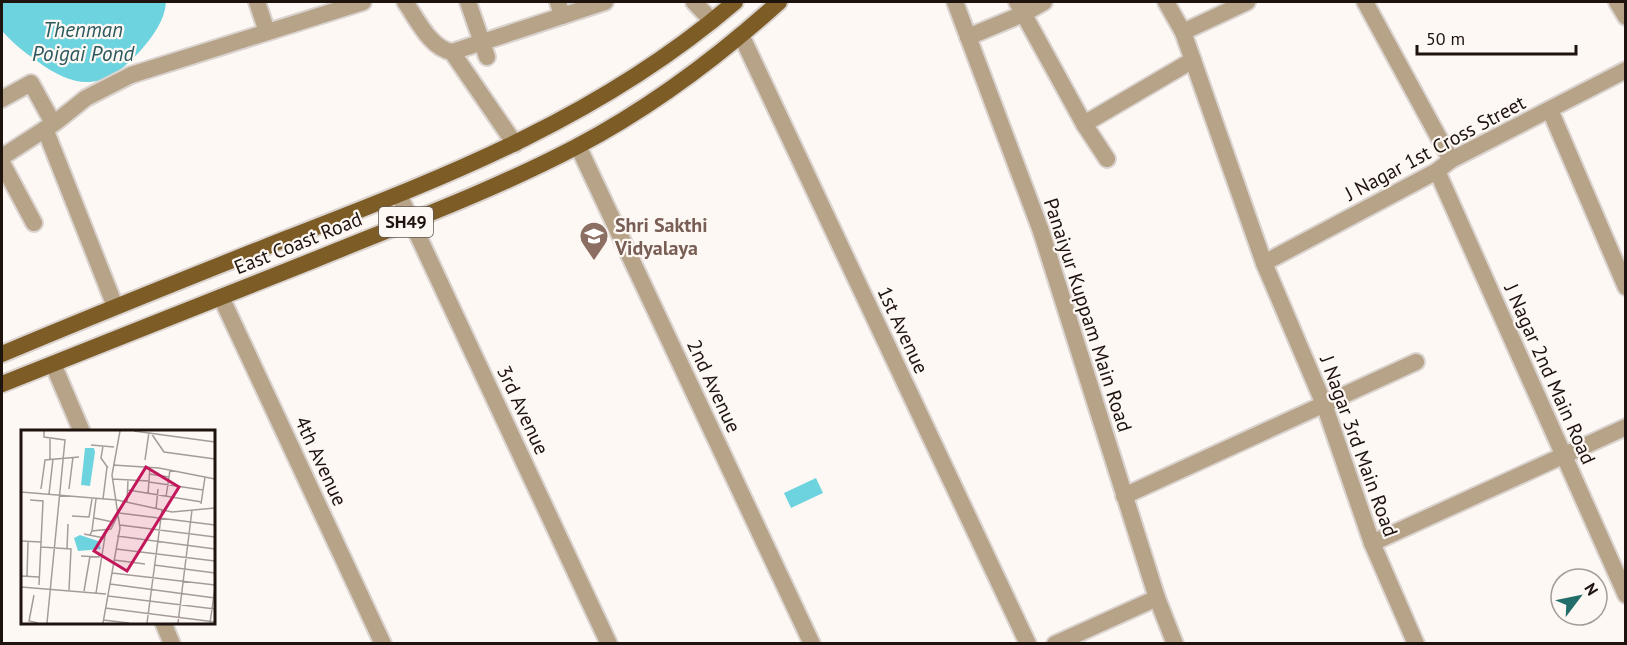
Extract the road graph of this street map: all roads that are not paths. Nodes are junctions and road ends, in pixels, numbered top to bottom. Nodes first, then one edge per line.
1 (257, 2) edge
2 (363, 2) edge
3 (405, 2) edge
4 (468, 2) edge
5 (605, 2) edge
6 (694, 2) edge
7 (735, 2) edge
8 (778, 2) edge
9 (955, 2) edge
10 (1044, 2) edge
11 (1166, 2) edge
12 (1247, 2) edge
13 (1365, 2) edge
14 (1617, 2) edge
15 (1020, 8) edge
16 (560, 9) edge
17 (1626, 17) edge
18 (712, 21) junction
19 (267, 32) junction
20 (1183, 32) junction
21 (741, 35) junction
22 (968, 37) junction
23 (484, 50) junction
24 (452, 52) junction
25 (1193, 60) junction
26 (1626, 70) edge
27 (2, 99) edge
28 (1550, 110) junction
29 (1084, 124) junction
30 (49, 126) junction
31 (515, 144) junction
32 (578, 146) junction
33 (2, 157) edge
34 (1107, 159) dead end
35 (1451, 160) junction
36 (2, 164) edge
37 (1437, 171) junction
38 (399, 195) junction
39 (411, 221) junction
40 (34, 223) dead end
41 (1264, 263) junction
42 (1626, 287) edge
43 (221, 297) junction
44 (115, 306) junction
45 (2, 354) edge
46 (1416, 362) dead end
47 (53, 364) junction
48 (2, 384) edge
49 (1324, 404) junction
50 (1626, 427) edge
51 (81, 430) edge
52 (1563, 455) junction
53 (1124, 496) junction
54 (1372, 543) junction
55 (1626, 595) edge
56 (1157, 597) junction
57 (165, 624) edge
58 (172, 644) edge
59 (384, 644) edge
60 (609, 644) edge
61 (813, 644) edge
62 (1028, 644) edge
63 (1055, 644) edge
64 (1175, 644) edge
65 (1416, 644) edge

1 - 19 street
2 - 19 street
3 - 24 street
4 - 23 street
5 - 16 street
6 - 18 street
7 - 18 main road, East Coast Road / SH49
8 - 21 main road, East Coast Road / SH49
9 - 22 street, Panaiyur Kuppam Main Road
10 - 15 street
11 - 20 street, J Nagar 3rd Main Road
12 - 20 street
13 - 35 street
14 - 17 street
15 - 22 street
15 - 29 street
16 - 23 street
18 - 31 main road, East Coast Road / SH49
19 - 30 street
20 - 25 street, J Nagar 3rd Main Road
21 - 32 main road, East Coast Road / SH49
21 - 62 street, 1st Avenue
22 - 53 street, Panaiyur Kuppam Main Road
23 - 24 street
24 - 31 street
25 - 29 street
25 - 41 street, J Nagar 3rd Main Road
26 - 28 street, J Nagar 1st Cross Street
27 - 30 street
28 - 35 street, J Nagar 1st Cross Street
28 - 42 street
29 - 34 street
30 - 33 street
30 - 44 street
31 - 38 main road, East Coast Road / SH49
32 - 39 main road, East Coast Road / SH49
32 - 61 street, 2nd Avenue
35 - 37 street, J Nagar 1st Cross Street
36 - 40 street
37 - 41 street, J Nagar 1st Cross Street
37 - 52 street, J Nagar 2nd Main Road
38 - 39 street, 3rd Avenue
38 - 44 main road, East Coast Road / SH49
39 - 43 main road, East Coast Road / SH49
39 - 60 street, 3rd Avenue
41 - 49 street, J Nagar 3rd Main Road
43 - 47 main road, East Coast Road / SH49
43 - 59 street, 4th Avenue
44 - 45 main road, East Coast Road / SH49
46 - 49 street
47 - 48 main road, East Coast Road / SH49
47 - 51 street
49 - 53 street
49 - 54 street, J Nagar 3rd Main Road
50 - 52 street
52 - 54 street
52 - 55 street, J Nagar 2nd Main Road
53 - 56 street, Panaiyur Kuppam Main Road
54 - 65 street, J Nagar 3rd Main Road
56 - 63 street
56 - 64 street, Panaiyur Kuppam Main Road
57 - 58 street

